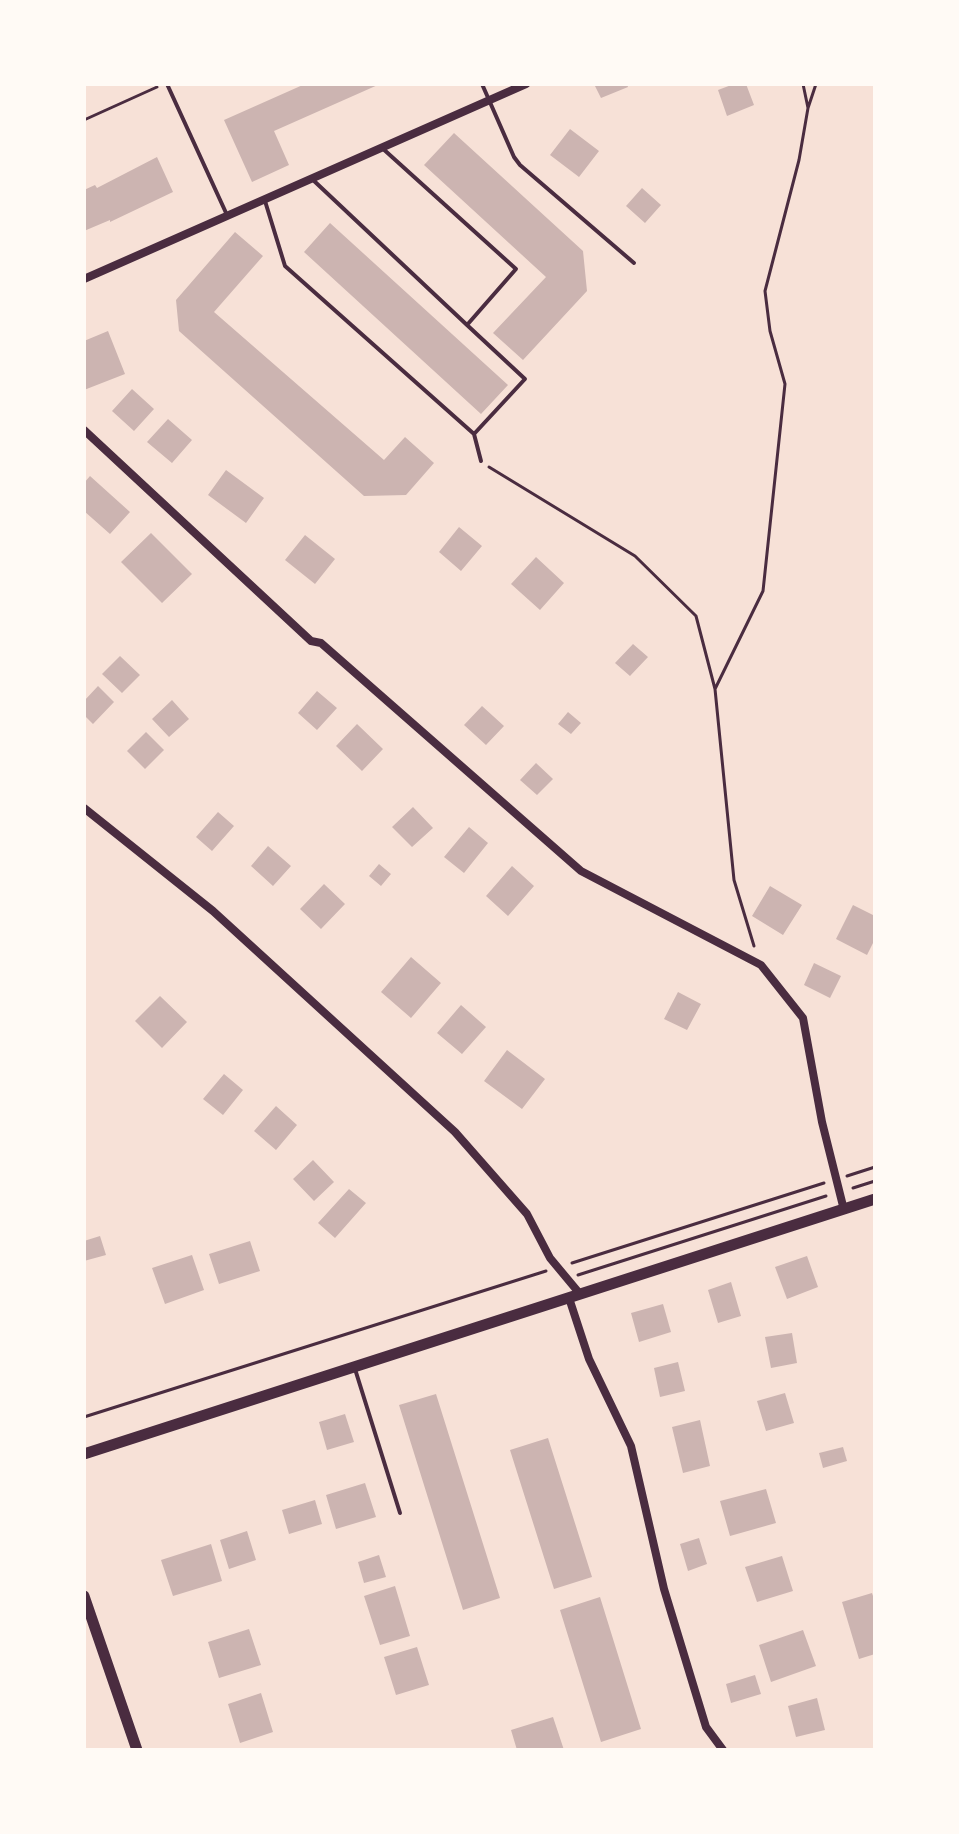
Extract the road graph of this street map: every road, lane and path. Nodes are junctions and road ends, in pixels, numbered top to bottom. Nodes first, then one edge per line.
1 (166, 84) edge
2 (482, 84) edge
3 (526, 84) edge
4 (803, 84) edge
5 (816, 84) edge
6 (489, 101) junction
7 (808, 108) junction
8 (84, 120) edge
9 (381, 146) junction
10 (312, 179) junction
11 (264, 199) junction
12 (227, 215) junction
13 (634, 263) dead end
14 (84, 279) edge
15 (467, 325) junction
16 (84, 430) edge
17 (474, 434) junction
18 (481, 461) joint
19 (715, 689) junction
20 (84, 808) edge
21 (761, 965) junction
22 (875, 1167) edge
23 (836, 1179) junction
24 (875, 1181) edge
25 (840, 1192) junction
26 (875, 1199) edge
27 (844, 1210) junction
28 (558, 1267) junction
29 (567, 1278) junction
30 (575, 1296) junction
31 (354, 1366) junction
32 (84, 1417) edge
33 (84, 1454) edge
34 (400, 1513) dead end
35 (84, 1596) edge
36 (137, 1750) edge
37 (723, 1750) edge

1 - 8 path
1 - 12 lane
2 - 6 lane
3 - 6 street
4 - 7 path
5 - 7 path
6 - 9 street
6 - 13 lane
7 - 19 path
9 - 10 street
9 - 15 lane
10 - 11 street
10 - 15 lane
11 - 12 street
11 - 17 lane
12 - 14 street
15 - 17 lane
16 - 21 street
17 - 18 lane
18 - 19 path
19 - 21 path
20 - 28 street
21 - 23 street
22 - 23 path
23 - 25 street
23 - 28 path
24 - 25 path
25 - 27 street
25 - 29 path
26 - 27 street
27 - 30 street
28 - 29 street
28 - 32 path
29 - 30 street
30 - 31 street
30 - 37 street
31 - 33 street
31 - 34 lane
35 - 36 street

